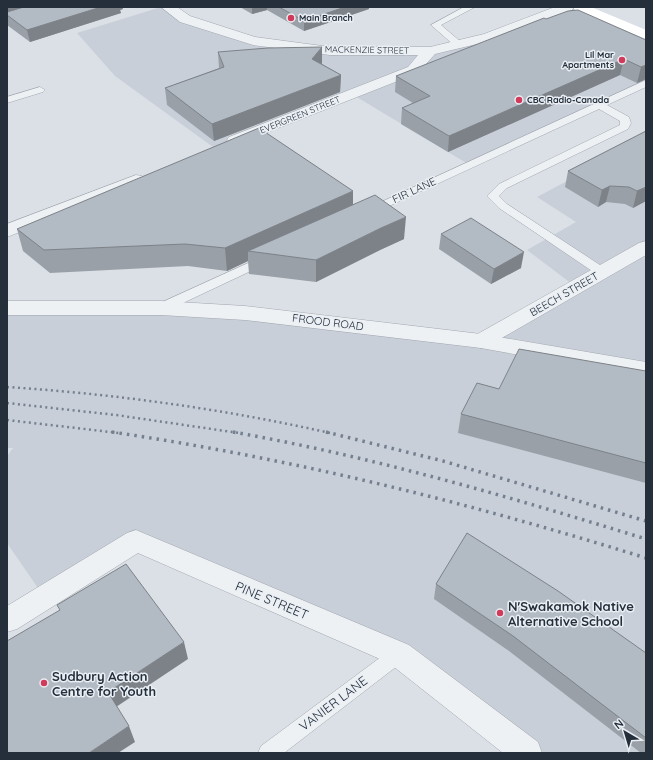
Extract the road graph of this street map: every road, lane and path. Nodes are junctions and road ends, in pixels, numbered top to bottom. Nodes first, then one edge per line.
1 (168, 7) edge
2 (471, 7) edge
3 (567, 7) edge
4 (580, 7) edge
5 (646, 35) edge
6 (458, 44) junction
7 (430, 51) junction
8 (646, 83) edge
9 (40, 90) dead end
10 (7, 100) edge
11 (600, 105) junction
12 (220, 146) edge
13 (147, 175) edge
14 (358, 216) edge
15 (7, 231) edge
16 (646, 247) edge
17 (274, 255) edge
18 (602, 272) junction
19 (7, 308) edge
20 (161, 308) junction
21 (481, 341) junction
22 (646, 370) edge
23 (7, 620) edge
24 (399, 654) junction
25 (268, 753) edge
26 (527, 753) edge

1 - 7 street, MACKENZIE STREET
2 - 6 lane
3 - 6 street, MACKENZIE STREET
4 - 5 main road
6 - 7 street, MACKENZIE STREET
7 - 12 street, EVERGREEN STREET
8 - 11 lane, FIR LANE
9 - 10 lane
11 - 14 lane, FIR LANE
11 - 18 lane
13 - 15 street
16 - 18 street, BEECH STREET
17 - 20 lane
18 - 21 street, BEECH STREET
19 - 20 street, FROOD ROAD
20 - 21 street, FROOD ROAD
21 - 22 street, FROOD ROAD
23 - 24 street, PINE STREET
24 - 25 lane, VANIER LANE
24 - 26 street, PINE STREET

